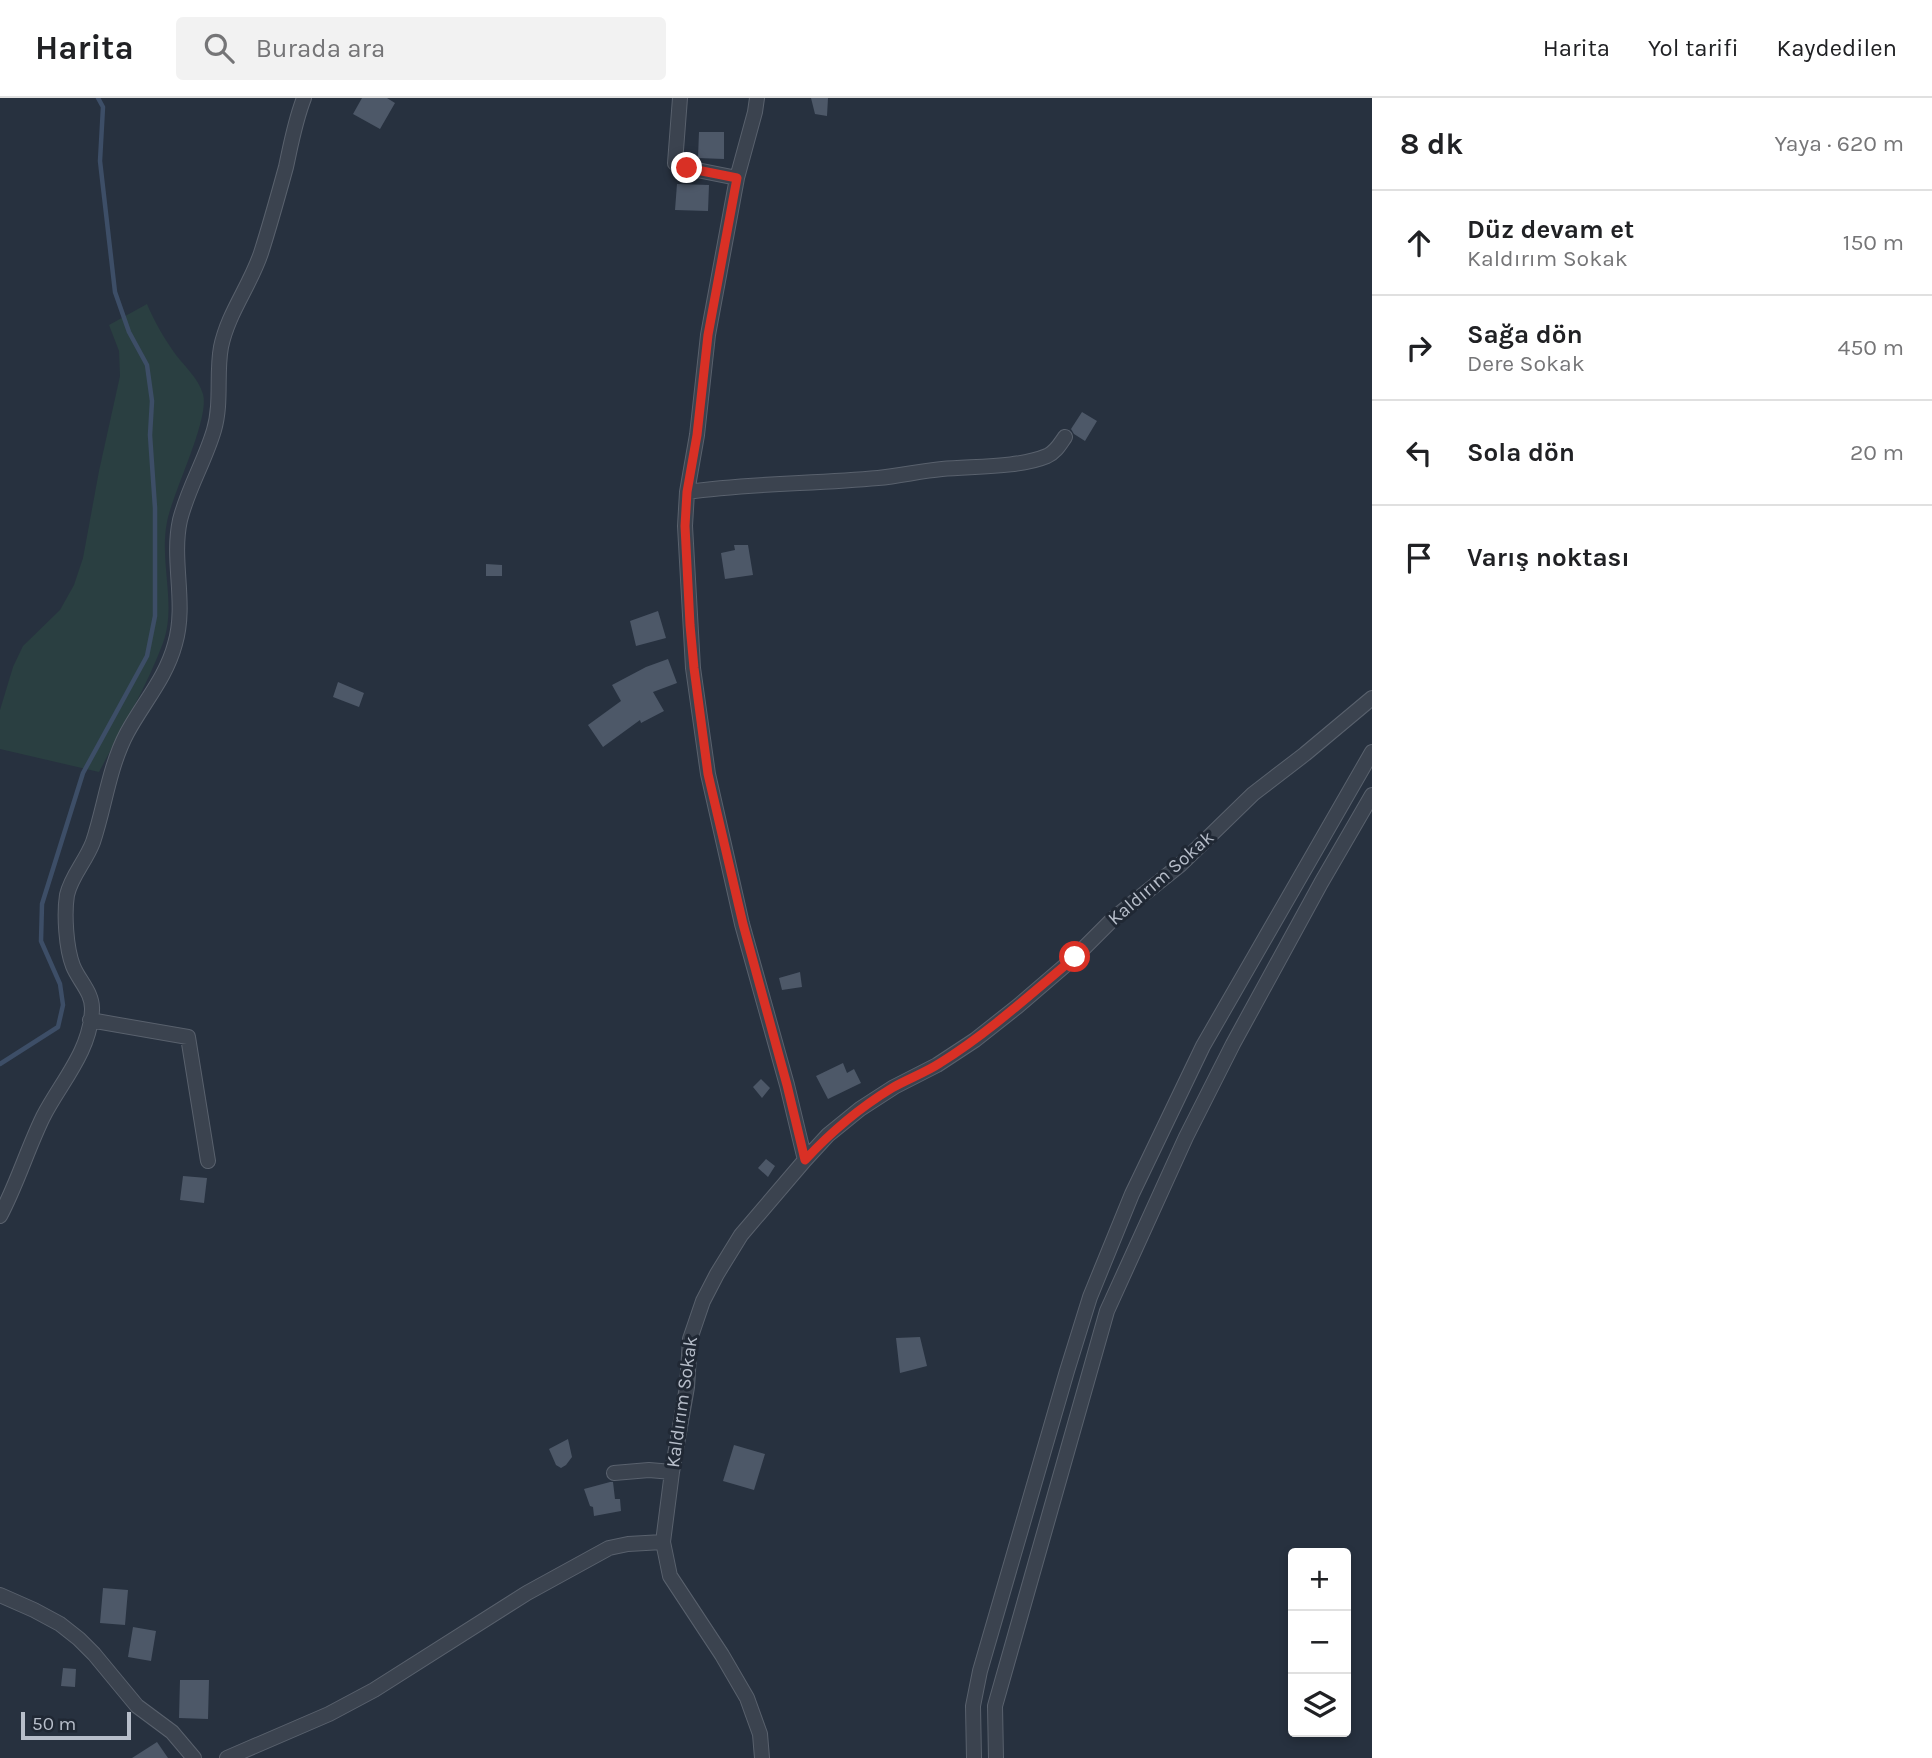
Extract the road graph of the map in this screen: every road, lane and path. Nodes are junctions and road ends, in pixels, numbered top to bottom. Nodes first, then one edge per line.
1 (304, 98) edge
2 (680, 98) edge
3 (757, 98) edge
4 (737, 178) junction
5 (1065, 437) dead end
6 (687, 492) junction
7 (1372, 698) edge
8 (1372, 752) edge
9 (1372, 795) edge
10 (90, 1020) junction
11 (805, 1160) junction
12 (208, 1161) dead end
13 (0, 1216) edge
14 (672, 1472) junction
15 (614, 1473) dead end
16 (663, 1542) junction
17 (0, 1595) edge
18 (194, 1758) edge
19 (227, 1758) edge
20 (762, 1758) edge
21 (974, 1758) edge
22 (996, 1758) edge

1 - 10 street
2 - 4 street
3 - 4 street
4 - 6 street
5 - 6 street
6 - 11 street
7 - 11 street, Kaldırım Sokak
8 - 21 street
9 - 22 street
10 - 12 street
10 - 13 street
11 - 14 street, Kaldırım Sokak
14 - 15 street
14 - 16 street, Kaldırım Sokak
16 - 19 street
16 - 20 street, Kaldırım Sokak
17 - 18 street

